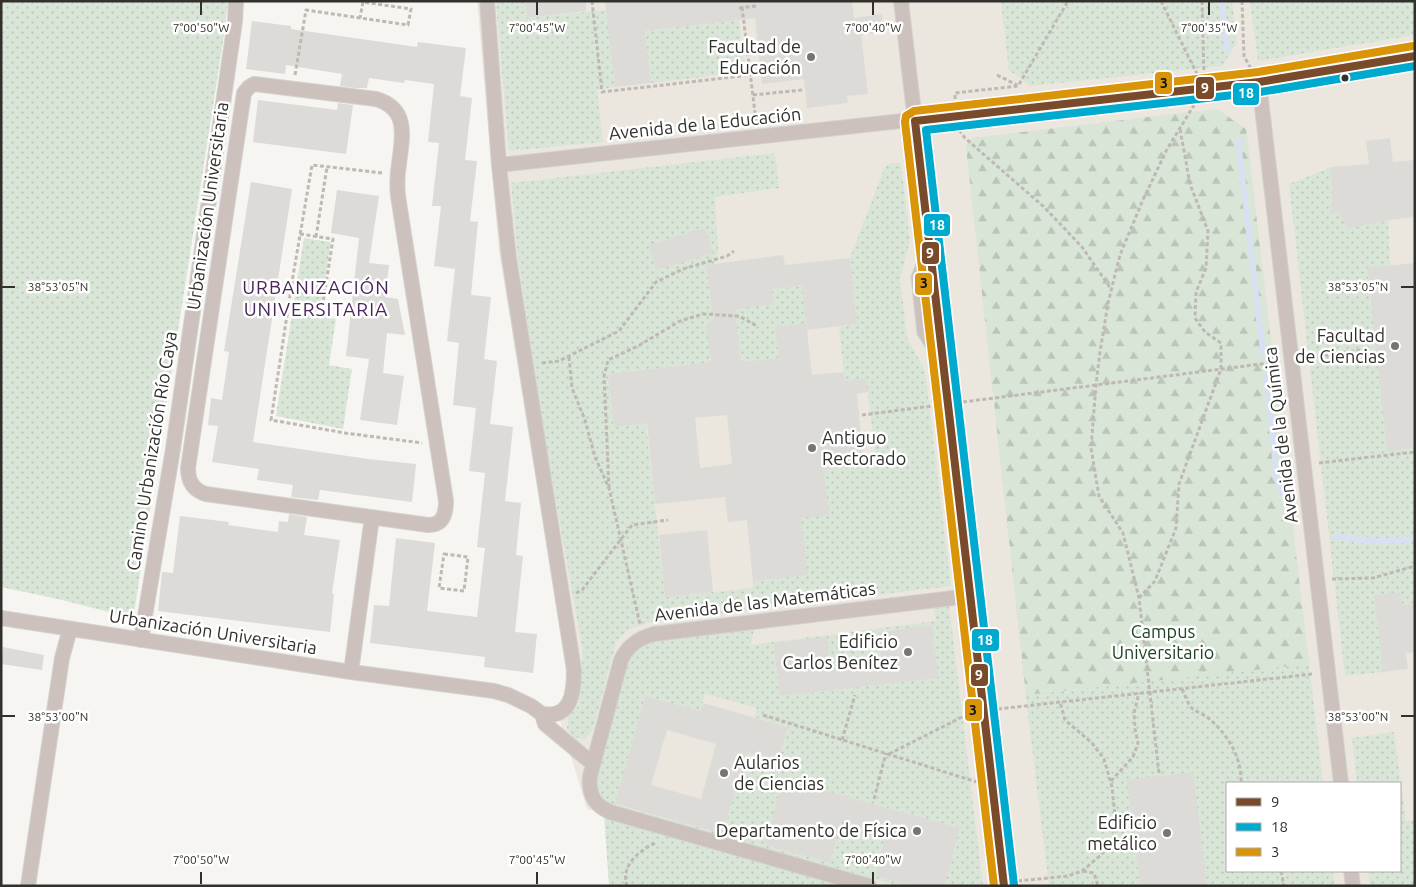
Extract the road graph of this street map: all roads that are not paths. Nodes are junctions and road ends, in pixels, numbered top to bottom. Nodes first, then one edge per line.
1 (236, 1) edge
2 (487, 1) edge
3 (901, 1) edge
4 (1415, 56) edge
5 (1258, 82) junction
6 (915, 121) junction
7 (499, 165) junction
8 (372, 518) junction
9 (970, 596) junction
10 (1, 618) edge
11 (70, 629) junction
12 (141, 640) junction
13 (351, 672) junction
14 (542, 714) junction
15 (593, 764) junction
16 (1341, 782) edge
17 (1351, 872) edge
18 (1003, 884) edge
19 (28, 886) edge
20 (869, 886) edge
21 (1353, 886) edge

1 - 12 street, Camino Urbanización Río Caya
2 - 7 street
3 - 6 street
4 - 5 street, Avenida de la Educación
5 - 6 street, Avenida de la Educación
5 - 16 street, Avenida de la Química
6 - 7 street, Avenida de la Educación
6 - 9 street
7 - 14 street
8 - 8 street, Urbanización Universitaria
8 - 13 street
9 - 15 street, Avenida de las Matemáticas
9 - 18 street
10 - 11 street, Urbanización Universitaria
11 - 12 street, Urbanización Universitaria
11 - 19 street
12 - 13 street, Urbanización Universitaria
13 - 14 street, Urbanización Universitaria
14 - 15 street, Urbanización Universitaria
15 - 20 street, Avenida de las Matemáticas
17 - 21 street

